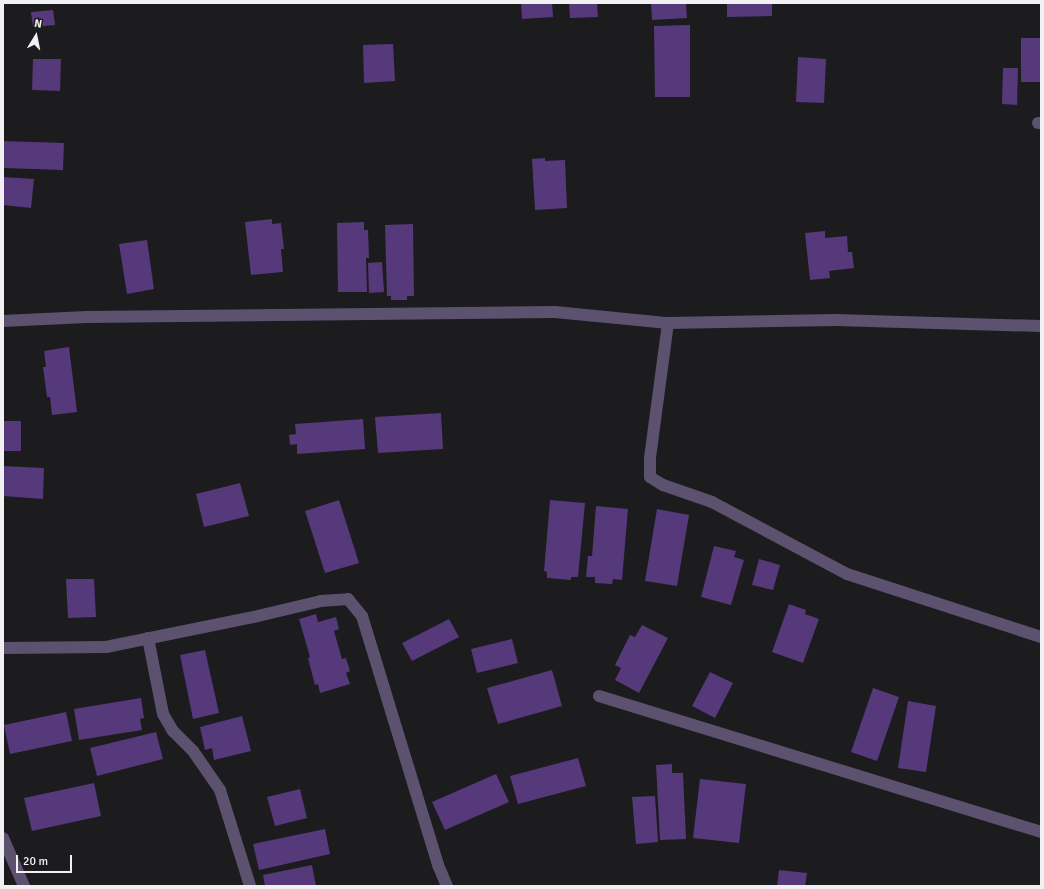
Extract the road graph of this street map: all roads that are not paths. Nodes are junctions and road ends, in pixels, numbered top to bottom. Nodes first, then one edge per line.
1 (3, 321) edge
2 (668, 323) junction
3 (1041, 326) edge
4 (148, 638) junction
5 (1041, 638) edge
6 (3, 648) edge
7 (599, 696) dead end
8 (1041, 832) edge
9 (3, 838) edge
10 (24, 886) edge
11 (250, 886) edge
12 (447, 886) edge

1 - 2 street
2 - 3 street
2 - 5 street
4 - 6 street
4 - 11 street
4 - 12 street
7 - 8 street
9 - 10 street

